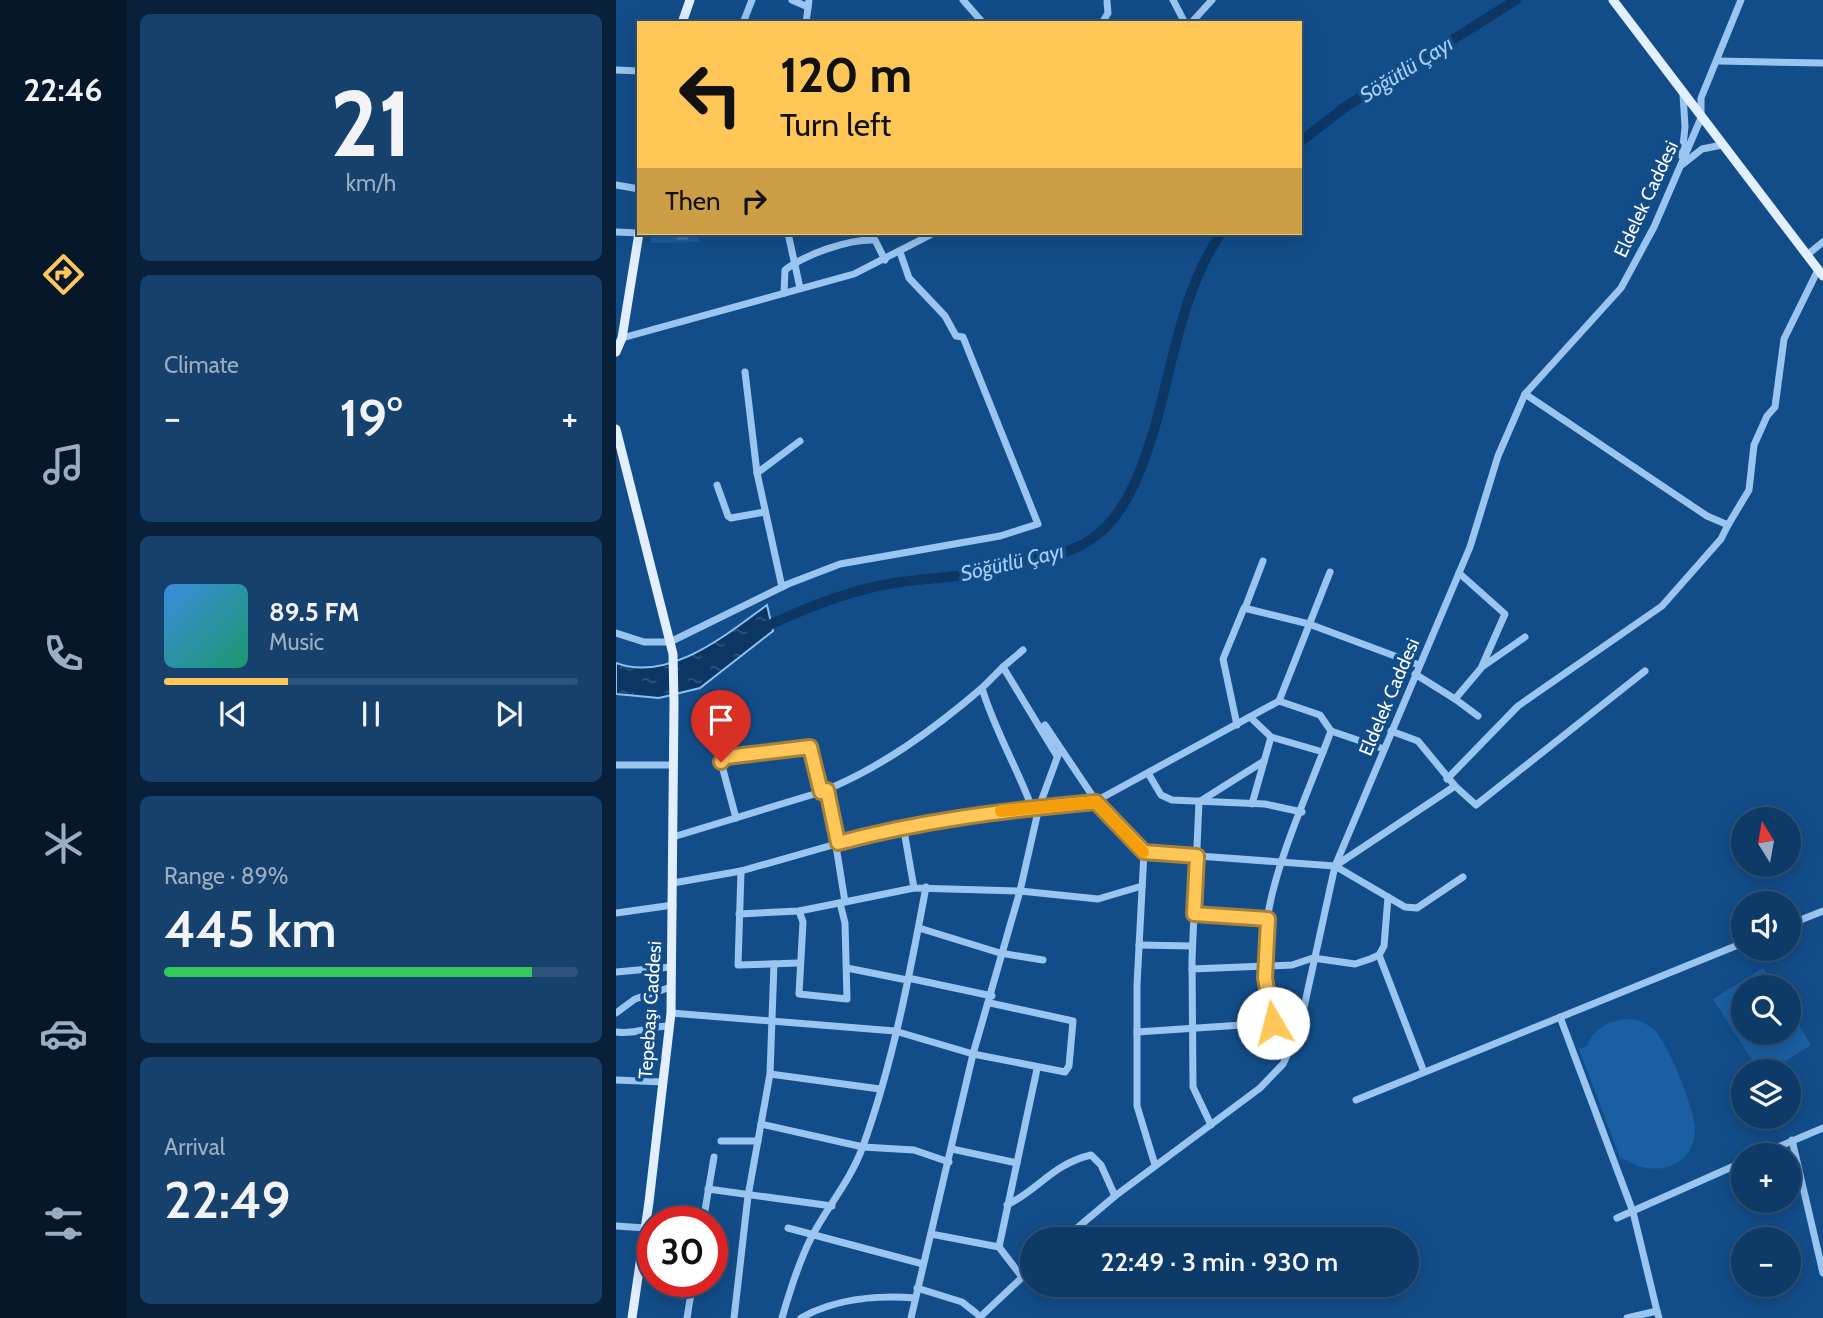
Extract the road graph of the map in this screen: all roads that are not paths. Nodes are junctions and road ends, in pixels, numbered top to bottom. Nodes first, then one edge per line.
1 (690, 0) edge
2 (752, 0) edge
3 (792, 0) edge
4 (963, 0) edge
5 (1173, 0) edge
6 (1212, 0) edge
7 (1613, 0) edge
8 (1741, 0) edge
9 (1107, 2) dead end
10 (809, 3) edge
11 (683, 21) edge
12 (744, 21) edge
13 (806, 21) edge
14 (981, 21) edge
15 (1103, 21) edge
16 (1184, 21) edge
17 (1193, 21) edge
18 (1719, 61) junction
19 (1823, 63) edge
20 (616, 70) edge
21 (637, 71) edge
22 (1683, 94) junction
23 (1701, 118) junction
24 (1722, 145) junction
25 (1681, 165) junction
26 (616, 185) edge
27 (637, 188) edge
28 (616, 232) edge
29 (637, 233) edge
30 (639, 235) edge
31 (789, 235) edge
32 (930, 235) edge
33 (875, 237) edge
34 (1823, 242) edge
35 (900, 252) junction
36 (1807, 255) junction
37 (885, 260) junction
38 (794, 263) junction
39 (1820, 273) edge
40 (800, 288) junction
41 (783, 293) junction
42 (621, 318) edge
43 (622, 338) junction
44 (616, 351) edge
45 (745, 372) dead end
46 (1525, 394) junction
47 (616, 429) edge
48 (800, 440) dead end
49 (757, 473) junction
50 (717, 485) dead end
51 (765, 512) junction
52 (1728, 525) junction
53 (1263, 561) dead end
54 (1330, 572) dead end
55 (1459, 573) junction
56 (782, 587) junction
57 (1245, 608) junction
58 (1309, 624) junction
59 (616, 632) edge
60 (1525, 637) dead end
61 (670, 642) junction
62 (1023, 650) dead end
63 (1419, 665) junction
64 (1003, 667) junction
65 (1482, 667) junction
66 (1645, 671) dead end
67 (1415, 674) junction
68 (982, 688) junction
69 (1455, 699) junction
70 (1279, 701) junction
71 (1478, 716) dead end
72 (1250, 717) junction
73 (1045, 725) dead end
74 (1237, 725) junction
75 (1331, 731) junction
76 (1391, 731) junction
77 (1271, 737) junction
78 (1384, 749) junction
79 (1324, 752) junction
80 (1059, 753) junction
81 (1265, 761) junction
82 (616, 765) edge
83 (672, 765) junction
84 (1148, 773) junction
85 (1447, 779) junction
86 (1455, 786) junction
87 (824, 791) junction
88 (1096, 802) junction
89 (1199, 802) junction
90 (1252, 804) junction
91 (1036, 807) junction
92 (1301, 812) junction
93 (736, 818) junction
94 (903, 825) junction
95 (673, 837) junction
96 (838, 843) junction
97 (1144, 852) junction
98 (1197, 856) junction
99 (1284, 862) junction
100 (1335, 866) junction
101 (741, 871) junction
102 (1463, 877) dead end
103 (673, 883) junction
104 (1142, 886) junction
105 (926, 887) junction
106 (914, 888) junction
107 (1020, 891) junction
108 (1388, 897) junction
109 (842, 903) junction
110 (673, 905) junction
111 (799, 911) junction
112 (1823, 911) edge
113 (616, 914) edge
114 (739, 914) junction
115 (1194, 914) junction
116 (1268, 919) junction
117 (1801, 920) edge
118 (919, 928) junction
119 (1139, 946) junction
120 (1192, 946) junction
121 (1731, 948) edge
122 (1000, 953) junction
123 (1380, 955) junction
124 (1313, 958) junction
125 (1043, 960) dead end
126 (798, 963) junction
127 (774, 964) junction
128 (1266, 965) junction
129 (671, 967) junction
130 (847, 968) junction
131 (1192, 969) junction
132 (616, 972) edge
133 (908, 979) junction
134 (671, 988) junction
135 (991, 999) junction
136 (616, 1013) edge
137 (671, 1013) junction
138 (1560, 1017) junction
139 (772, 1020) junction
140 (1301, 1021) junction
141 (1273, 1023) junction
142 (669, 1026) junction
143 (1192, 1028) junction
144 (895, 1031) junction
145 (616, 1032) edge
146 (1137, 1032) junction
147 (973, 1054) junction
148 (1037, 1069) junction
149 (1424, 1072) junction
150 (770, 1074) junction
151 (616, 1080) edge
152 (663, 1082) junction
153 (880, 1089) junction
154 (1356, 1100) dead end
155 (761, 1124) junction
156 (1211, 1125) junction
157 (1823, 1128) edge
158 (1792, 1140) junction
159 (721, 1141) dead end
160 (758, 1141) junction
161 (1785, 1143) edge
162 (863, 1147) junction
163 (952, 1149) junction
164 (714, 1157) dead end
165 (949, 1162) junction
166 (1017, 1163) junction
167 (1155, 1165) junction
168 (1731, 1167) edge
169 (708, 1189) junction
170 (748, 1196) junction
171 (1115, 1196) junction
172 (1007, 1205) junction
173 (649, 1206) edge
174 (705, 1206) edge
175 (832, 1206) junction
176 (1633, 1212) junction
177 (1617, 1218) dead end
178 (616, 1226) edge
179 (637, 1227) edge
180 (1078, 1227) edge
181 (788, 1228) dead end
182 (931, 1234) junction
183 (812, 1236) junction
184 (999, 1247) junction
185 (923, 1264) junction
186 (1823, 1273) edge
187 (1020, 1274) edge
188 (1020, 1279) edge
189 (637, 1286) edge
190 (917, 1288) junction
191 (690, 1297) edge
192 (915, 1298) junction
193 (1658, 1314) edge
194 (977, 1315) edge
195 (632, 1318) edge
196 (687, 1318) edge
197 (734, 1318) edge
198 (782, 1318) edge
199 (801, 1318) edge
200 (911, 1318) edge
201 (1627, 1318) edge

1 - 11 main road
2 - 12 street
3 - 10 street
4 - 14 street
5 - 16 street
6 - 17 street
7 - 22 main road
8 - 18 street, Eldelek Caddesi
9 - 15 street
10 - 13 street
18 - 19 street
18 - 23 street, Eldelek Caddesi
20 - 21 street
22 - 23 main road
22 - 25 street
23 - 24 main road
23 - 25 street, Eldelek Caddesi
24 - 25 street
24 - 36 main road
25 - 46 street, Eldelek Caddesi
26 - 27 street
28 - 29 street
30 - 42 main road
31 - 38 street
32 - 35 street
33 - 37 street
33 - 38 street
34 - 36 street
35 - 37 street
35 - 56 street
36 - 39 main road
37 - 40 street
38 - 40 street
38 - 41 street
39 - 52 street
40 - 41 street
41 - 43 street
42 - 43 main road
43 - 44 main road
45 - 49 street
46 - 52 street
46 - 55 street, Eldelek Caddesi
47 - 61 main road, Tepebaşı Caddesi
48 - 49 street
49 - 51 street
50 - 51 street
51 - 56 street
52 - 85 street
53 - 57 street
54 - 58 street
55 - 63 street, Eldelek Caddesi
55 - 65 street
56 - 61 street
57 - 58 street
57 - 74 street
58 - 63 street
58 - 70 street
59 - 61 street
60 - 65 street
61 - 83 main road, Tepebaşı Caddesi
62 - 64 street
63 - 67 street, Eldelek Caddesi
64 - 68 street
64 - 80 street
65 - 69 street
66 - 86 street
67 - 69 street
67 - 76 street, Eldelek Caddesi
68 - 87 street
68 - 91 street
69 - 71 street
70 - 72 street
70 - 75 street
72 - 74 street
72 - 77 street
73 - 80 street
74 - 84 street
75 - 78 street
75 - 79 street
76 - 78 street, Eldelek Caddesi
76 - 85 street
77 - 79 street
77 - 81 street
78 - 100 street, Eldelek Caddesi
79 - 92 street
80 - 88 street
80 - 91 street
81 - 89 street
81 - 90 street
82 - 83 street
83 - 95 main road, Tepebaşı Caddesi
84 - 88 street
84 - 89 street
85 - 86 street
86 - 100 street
87 - 93 street
87 - 93 street
87 - 96 street
88 - 91 street
88 - 97 street
89 - 90 street
89 - 98 street
90 - 92 street
91 - 94 street
91 - 107 street
92 - 99 street
93 - 95 street
94 - 96 street
94 - 106 street
95 - 103 main road, Tepebaşı Caddesi
96 - 101 street
96 - 109 street
97 - 98 street
97 - 104 street
98 - 99 street
98 - 115 street
99 - 100 street
99 - 116 street
100 - 108 street
100 - 124 street, Eldelek Caddesi
101 - 103 street
101 - 114 street
102 - 108 street
103 - 110 main road, Tepebaşı Caddesi
104 - 107 street
104 - 119 street
105 - 106 street
105 - 107 street
105 - 118 street
106 - 109 street
107 - 122 street
108 - 123 street
109 - 111 street
109 - 130 street
110 - 113 street
110 - 129 main road, Tepebaşı Caddesi
111 - 114 street
111 - 126 street
112 - 117 street
114 - 127 street
115 - 116 street
115 - 120 street
116 - 128 street
118 - 122 street
118 - 133 street
119 - 120 street
119 - 146 street
120 - 131 street
121 - 138 street
122 - 125 street
122 - 135 street
123 - 124 street
123 - 149 street
124 - 128 street
124 - 140 street, Eldelek Caddesi
126 - 127 street
126 - 130 street
127 - 139 street
128 - 131 street
128 - 141 street
129 - 132 street
129 - 134 main road, Tepebaşı Caddesi
130 - 133 street
131 - 143 street
133 - 135 street
133 - 144 street
134 - 136 street
134 - 137 main road, Tepebaşı Caddesi
135 - 147 street
135 - 148 street
137 - 139 street
137 - 142 main road, Tepebaşı Caddesi
138 - 149 street
138 - 176 street
139 - 144 street
139 - 150 street
140 - 141 street
140 - 156 street, Eldelek Caddesi
141 - 143 street
142 - 145 street
142 - 152 main road, Tepebaşı Caddesi
143 - 146 street
143 - 156 street
144 - 147 street
144 - 153 street
146 - 167 street
147 - 148 street
147 - 163 street
148 - 166 street
149 - 154 street
150 - 153 street
150 - 155 street
151 - 152 street
152 - 173 main road, Tepebaşı Caddesi
153 - 162 street
155 - 160 street
155 - 162 street
156 - 167 street, Eldelek Caddesi
157 - 158 street
158 - 161 street
158 - 186 street
159 - 160 street
160 - 170 street
162 - 165 street
162 - 175 street
163 - 165 street
163 - 166 street
164 - 169 street
165 - 182 street
166 - 172 street
167 - 171 street, Eldelek Caddesi
168 - 176 street
169 - 170 street
169 - 174 street
170 - 175 street
170 - 197 street
171 - 172 street
171 - 180 street, Eldelek Caddesi
172 - 184 street
175 - 183 street
176 - 177 street
176 - 193 street
178 - 179 street
181 - 183 street
182 - 184 street
182 - 185 street
183 - 185 street
183 - 198 street
184 - 187 street
185 - 190 street
188 - 194 street
189 - 195 main road, Tepebaşı Caddesi
190 - 192 street
190 - 194 street
191 - 196 street
192 - 199 street
192 - 200 street
193 - 201 street

